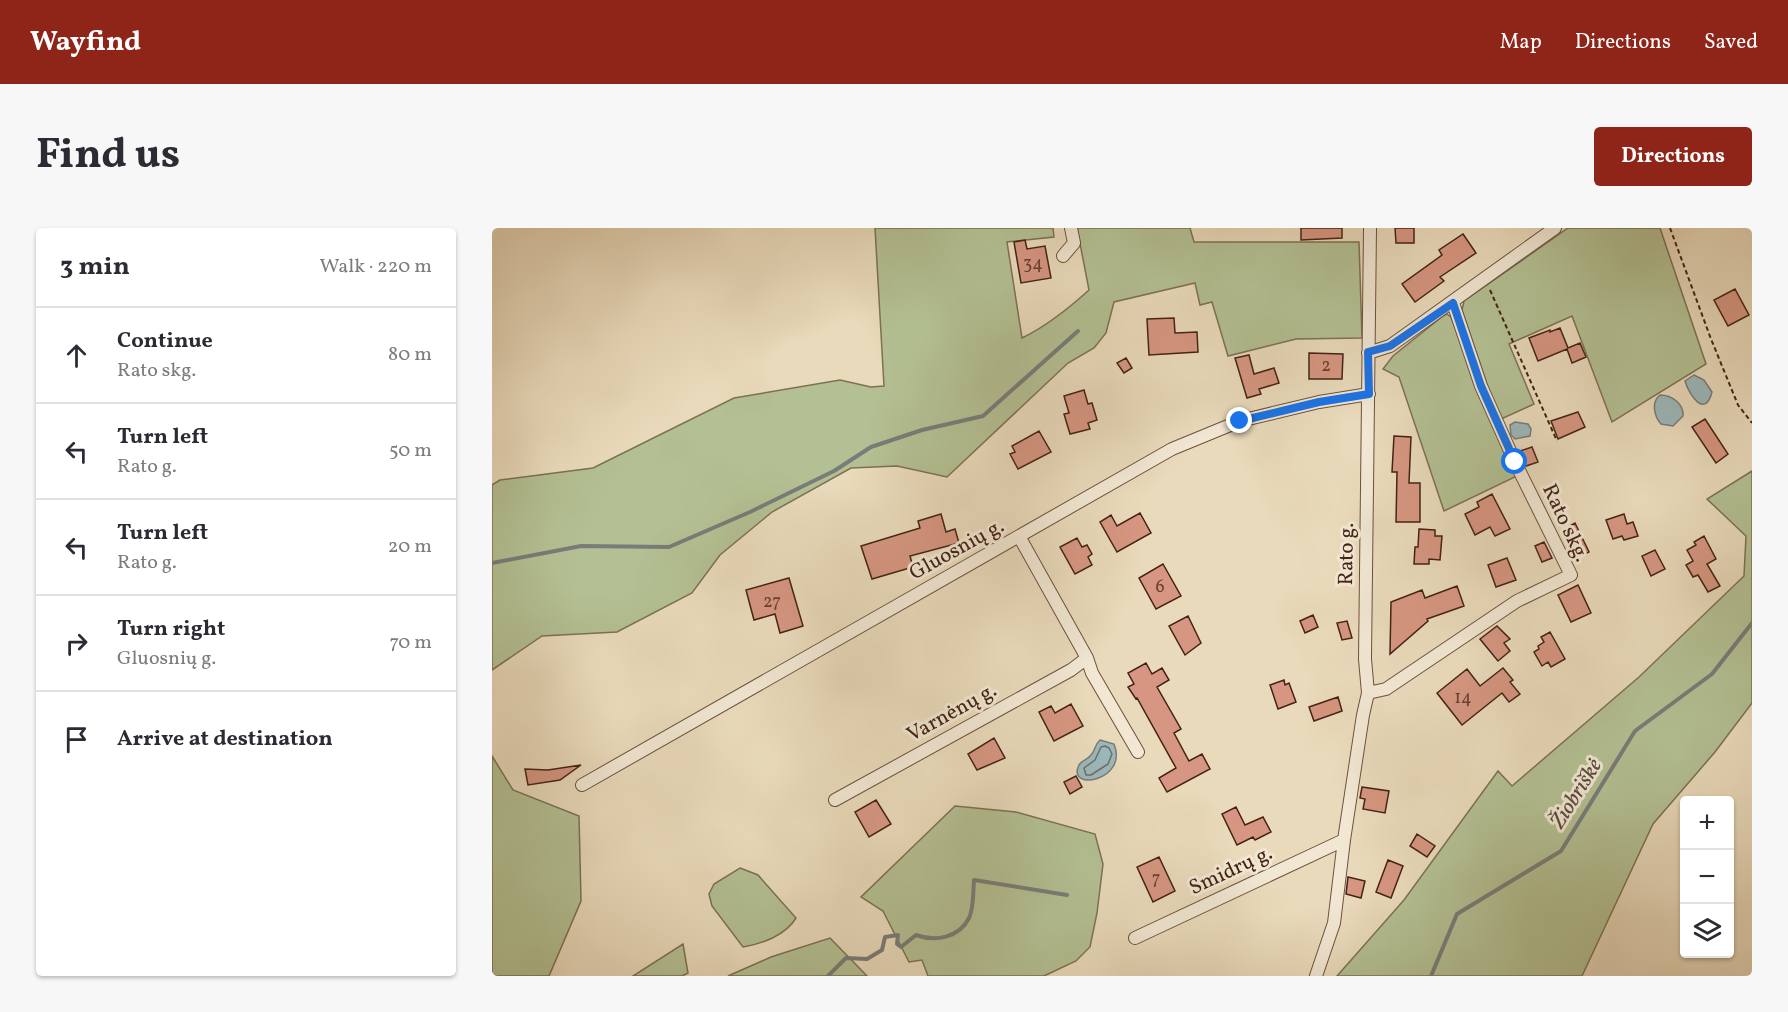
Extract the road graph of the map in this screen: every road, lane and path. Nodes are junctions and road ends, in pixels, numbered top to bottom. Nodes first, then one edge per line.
1 (1071, 228) edge
2 (1370, 228) edge
3 (1554, 228) edge
4 (1670, 228) edge
5 (1063, 256) dead end
6 (1485, 279) junction
7 (1453, 303) junction
8 (1368, 352) junction
9 (1369, 394) junction
10 (1752, 423) edge
11 (1557, 441) dead end
12 (1020, 538) junction
13 (1087, 658) junction
14 (1368, 693) junction
15 (1138, 752) dead end
16 (582, 784) dead end
17 (835, 800) dead end
18 (1344, 840) junction
19 (1135, 938) dead end
20 (1316, 976) edge

1 - 5 street
2 - 8 street, Rato g.
3 - 6 street
4 - 10 path
6 - 7 street
6 - 11 path
7 - 8 street
7 - 14 street, Rato skg.
8 - 9 street, Rato g.
9 - 12 street, Gluosnių g.
9 - 14 street, Rato g.
12 - 13 street
12 - 16 street, Gluosnių g.
13 - 15 street
13 - 17 street, Varnėnų g.
14 - 18 street, Rato g.
18 - 19 street, Smidrų g.
18 - 20 street, Rato g.

